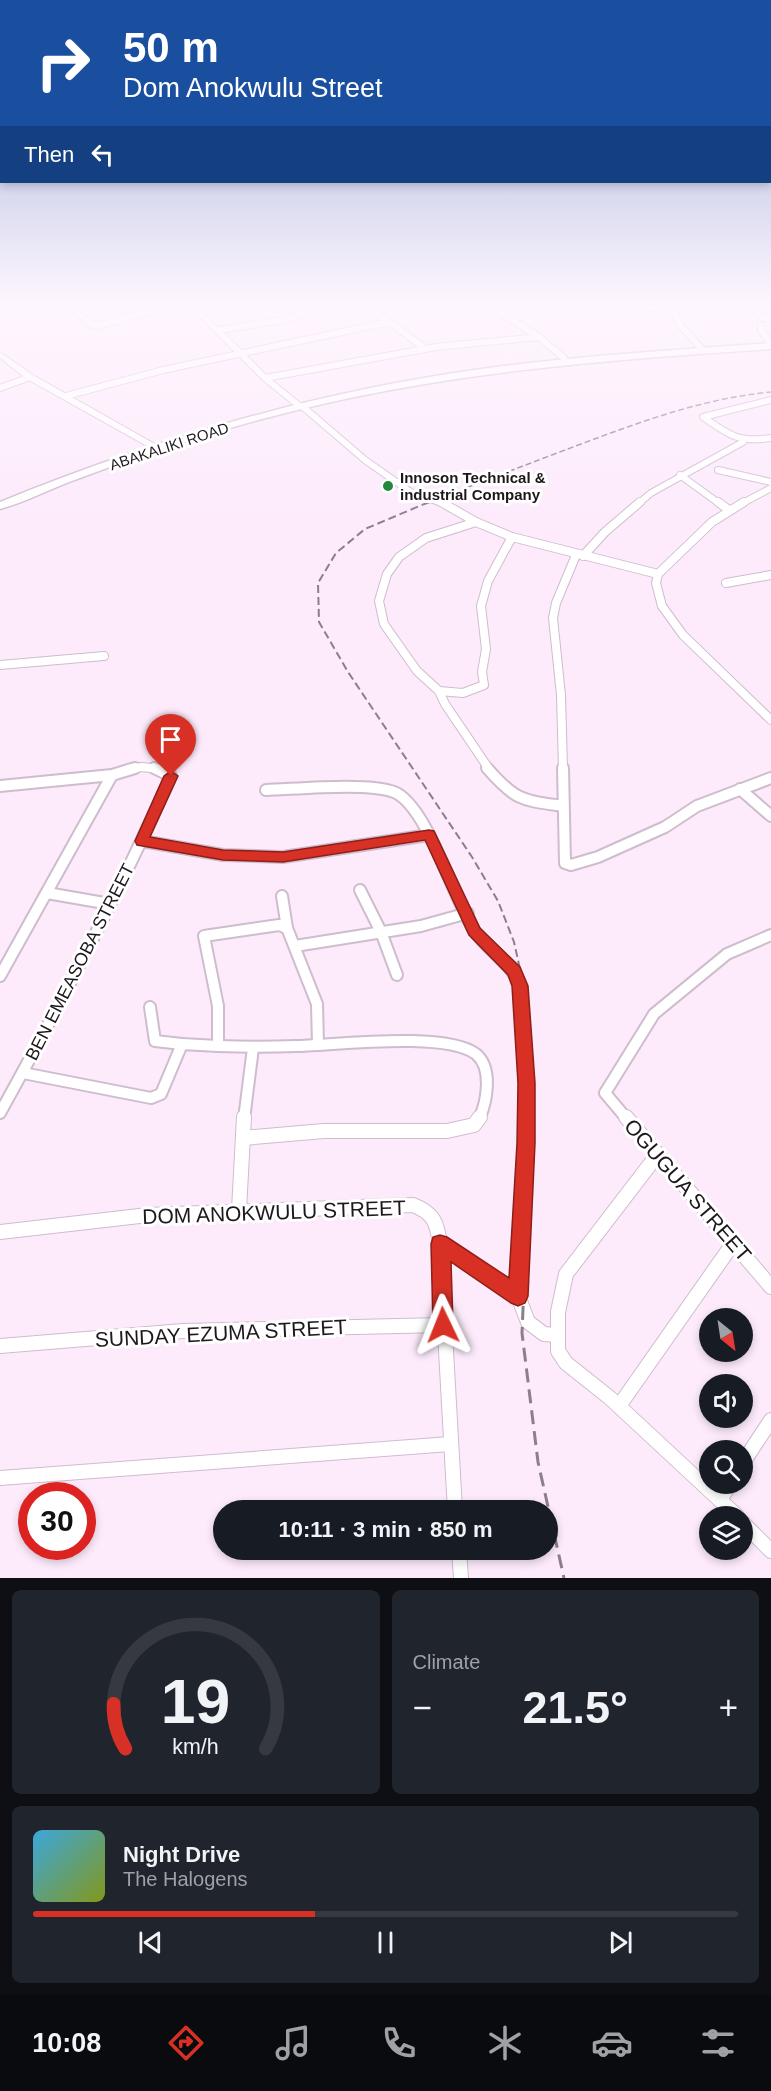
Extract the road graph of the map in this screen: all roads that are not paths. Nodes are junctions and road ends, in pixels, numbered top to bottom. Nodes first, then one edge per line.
1 (19, 375) edge
2 (21, 375) edge
3 (146, 375) edge
4 (262, 375) edge
5 (282, 375) edge
6 (450, 375) edge
7 (471, 375) edge
8 (265, 378) junction
9 (26, 379) junction
10 (0, 388) edge
11 (66, 396) junction
12 (771, 400) edge
13 (300, 405) junction
14 (771, 438) edge
15 (743, 442) junction
16 (151, 448) junction
17 (718, 470) dead end
18 (680, 475) junction
19 (771, 482) edge
20 (771, 488) edge
21 (0, 500) edge
22 (0, 506) edge
23 (729, 510) junction
24 (476, 522) junction
25 (512, 537) junction
26 (579, 555) junction
27 (658, 574) junction
28 (771, 575) edge
29 (726, 583) dead end
30 (104, 656) dead end
31 (0, 665) edge
32 (440, 691) junction
33 (771, 720) edge
34 (112, 775) junction
35 (771, 778) edge
36 (0, 786) edge
37 (740, 789) junction
38 (266, 790) dead end
39 (563, 806) junction
40 (771, 816) edge
41 (429, 835) junction
42 (142, 841) junction
43 (360, 890) dead end
44 (47, 894) junction
45 (282, 896) dead end
46 (110, 904) junction
47 (468, 913) junction
48 (287, 928) junction
49 (381, 932) junction
50 (771, 934) edge
51 (295, 946) junction
52 (4, 962) edge
53 (397, 975) dead end
54 (0, 976) edge
55 (150, 1006) dead end
56 (182, 1044) junction
57 (318, 1045) junction
58 (219, 1046) junction
59 (253, 1048) junction
60 (23, 1073) junction
61 (2, 1106) edge
62 (243, 1138) junction
63 (658, 1154) junction
64 (239, 1210) junction
65 (0, 1232) edge
66 (734, 1242) junction
67 (440, 1244) junction
68 (771, 1287) edge
69 (518, 1296) junction
70 (443, 1325) junction
71 (557, 1335) junction
72 (0, 1346) edge
73 (619, 1406) junction
74 (771, 1420) edge
75 (450, 1444) junction
76 (753, 1447) edge
77 (0, 1478) edge
78 (724, 1494) edge
79 (454, 1500) edge
80 (720, 1500) junction
81 (726, 1506) edge
82 (753, 1533) edge
83 (771, 1551) edge
84 (460, 1560) edge
85 (461, 1578) edge

1 - 9 main road
2 - 9 main road
3 - 11 street
4 - 8 street
5 - 8 street
6 - 13 highway, ABAKALIKI ROAD
7 - 13 highway, ABAKALIKI ROAD
8 - 13 street
9 - 10 street
9 - 11 main road
9 - 16 main road
11 - 16 main road
12 - 15 street
13 - 16 highway, ABAKALIKI ROAD
13 - 24 street
14 - 15 street
15 - 18 street
16 - 21 highway, ABAKALIKI ROAD
16 - 22 highway, ABAKALIKI ROAD
17 - 19 street
18 - 23 street
18 - 26 street
20 - 23 street
23 - 27 street
24 - 25 street
24 - 32 street
25 - 26 street
25 - 32 street
26 - 27 street
26 - 39 street
27 - 33 street
28 - 29 street
30 - 31 street
32 - 39 street
34 - 36 street
34 - 42 street, BEN EMEASOBA STREET
34 - 44 street
35 - 37 street
37 - 39 street
37 - 40 street
38 - 41 street
41 - 42 street
41 - 47 street
42 - 46 street, BEN EMEASOBA STREET
43 - 49 street
44 - 46 street
44 - 52 street
45 - 48 street
46 - 60 street, BEN EMEASOBA STREET
47 - 49 street
47 - 69 street
48 - 51 street
48 - 58 street
49 - 51 street
49 - 53 street
50 - 63 street, OGUGUA STREET
51 - 57 street
52 - 54 street
55 - 56 street
56 - 58 street
56 - 60 street
57 - 59 street
57 - 62 street
58 - 59 street
59 - 62 street
60 - 61 street, BEN EMEASOBA STREET
62 - 64 street
63 - 66 street, OGUGUA STREET
63 - 71 street
64 - 65 street, DOM ANOKWULU STREET
64 - 67 street, DOM ANOKWULU STREET
66 - 68 street, OGUGUA STREET
66 - 73 street
67 - 69 street
67 - 70 street
69 - 71 street
70 - 72 street, SUNDAY EZUMA STREET
70 - 75 street
71 - 73 street
73 - 80 street
74 - 76 street
75 - 77 street
75 - 79 street
78 - 80 street
80 - 81 street
82 - 83 street
84 - 85 street

